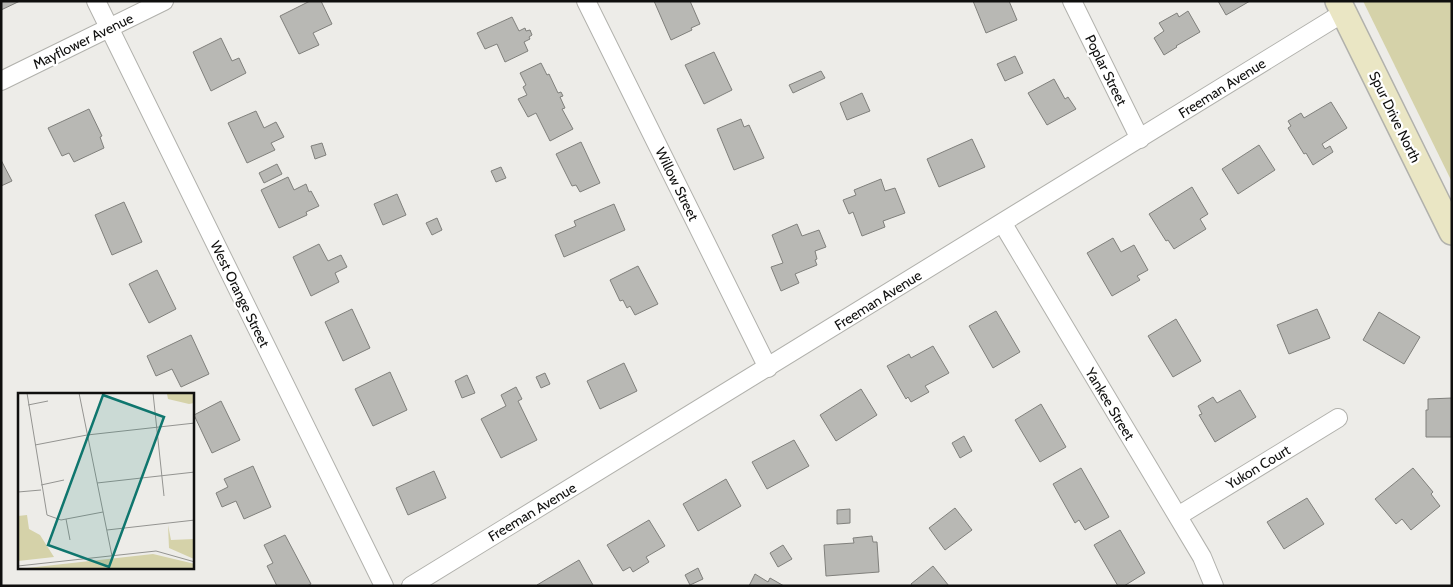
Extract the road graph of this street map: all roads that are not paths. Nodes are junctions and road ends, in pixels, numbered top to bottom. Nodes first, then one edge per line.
1 (96, 1) edge
2 (164, 1) edge
3 (586, 1) edge
4 (1072, 1) edge
5 (1340, 7) edge
6 (110, 28) junction
7 (1, 81) edge
8 (1140, 139) junction
9 (1003, 224) junction
10 (1452, 232) edge
11 (768, 368) junction
12 (1338, 418) dead end
13 (1178, 516) junction
14 (384, 586) edge
15 (411, 586) edge
16 (1214, 586) edge

1 - 6 street, West Orange Street
2 - 6 street, Mayflower Avenue
3 - 11 street, Willow Street
4 - 8 street, Poplar Street
5 - 8 street, Freeman Avenue
5 - 10 street, Spur Drive North
6 - 7 street, Mayflower Avenue
6 - 14 street, West Orange Street
8 - 9 street, Freeman Avenue
9 - 11 street, Freeman Avenue
9 - 13 street, Yankee Street
11 - 15 street, Freeman Avenue
12 - 13 street, Yukon Court
13 - 16 street, Yankee Street

